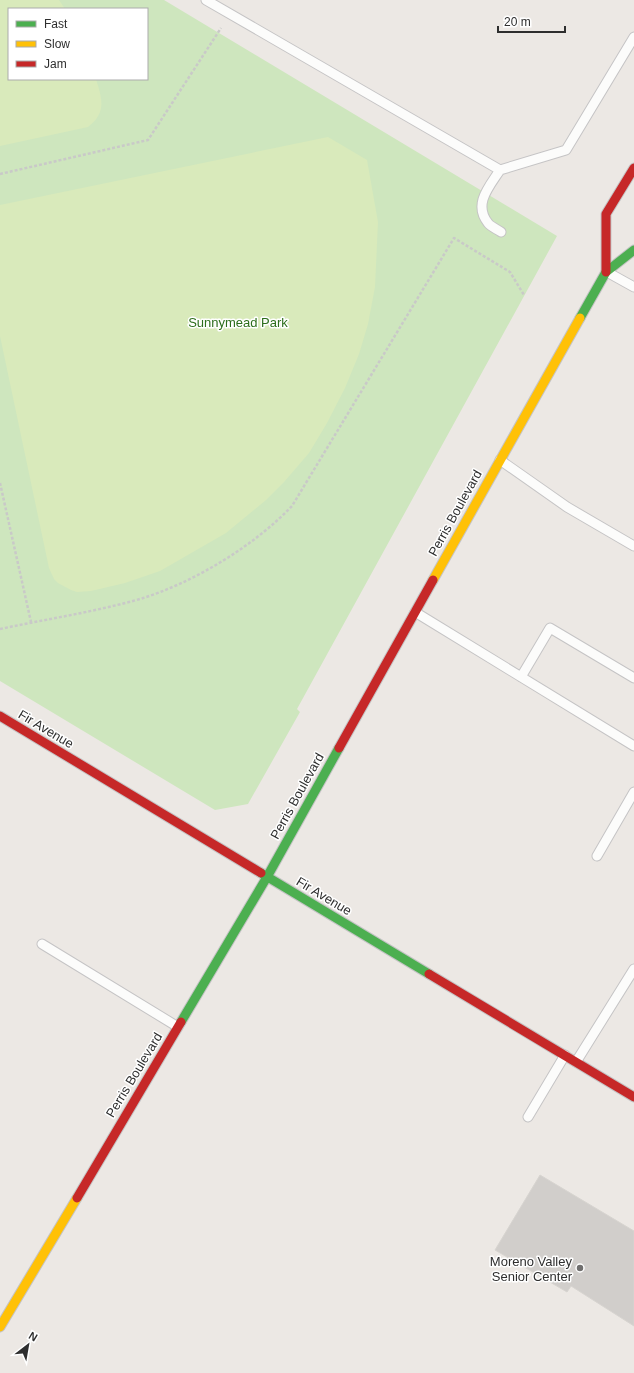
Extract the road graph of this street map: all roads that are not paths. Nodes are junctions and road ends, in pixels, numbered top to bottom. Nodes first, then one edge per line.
1 (206, 0) edge
2 (634, 38) edge
3 (634, 168) edge
4 (500, 170) junction
5 (502, 232) dead end
6 (634, 250) edge
7 (606, 272) junction
8 (634, 287) edge
9 (500, 460) junction
10 (634, 546) edge
11 (415, 612) junction
12 (522, 677) junction
13 (634, 678) edge
14 (0, 716) edge
15 (634, 746) edge
16 (634, 792) edge
17 (597, 856) dead end
18 (267, 877) junction
19 (42, 944) dead end
20 (634, 969) edge
21 (178, 1027) junction
22 (565, 1056) junction
23 (576, 1062) junction
24 (634, 1097) edge
25 (528, 1117) dead end
26 (0, 1327) edge

1 - 4 lane
2 - 4 lane
3 - 7 main road, Perris Boulevard
4 - 5 lane
6 - 7 main road, Perris Boulevard
7 - 8 lane
7 - 9 main road, Perris Boulevard
9 - 10 lane
9 - 11 main road, Perris Boulevard
11 - 12 lane
11 - 18 main road, Perris Boulevard
12 - 13 lane
12 - 15 lane
14 - 18 main road, Fir Avenue
16 - 17 lane
18 - 21 main road, Perris Boulevard
18 - 22 main road, Fir Avenue
19 - 21 lane
20 - 23 lane
21 - 26 main road, Perris Boulevard
22 - 23 main road, Fir Avenue
22 - 25 lane
23 - 24 main road, Fir Avenue

